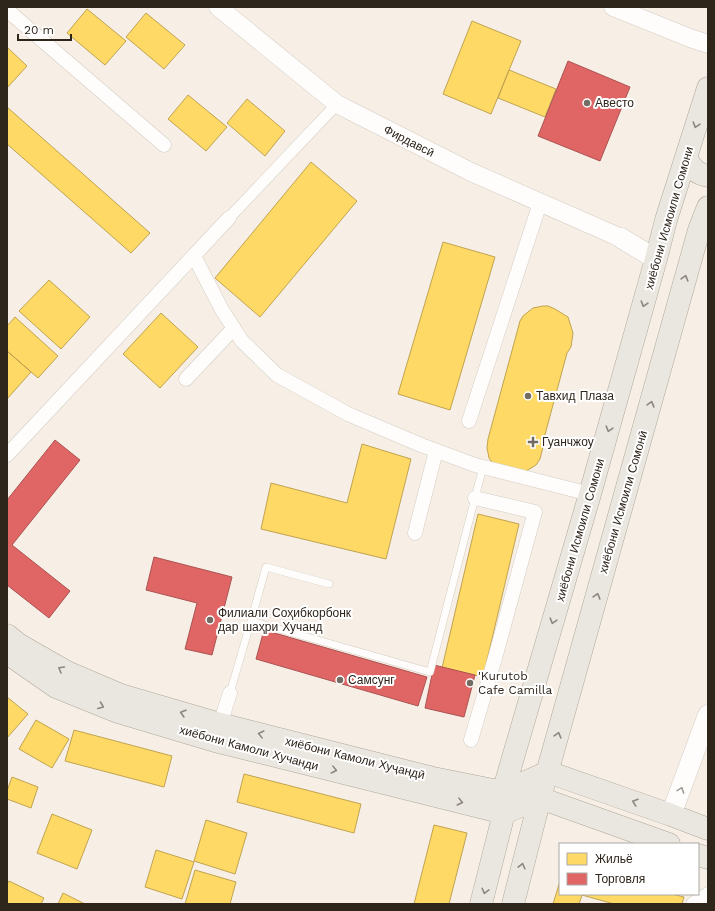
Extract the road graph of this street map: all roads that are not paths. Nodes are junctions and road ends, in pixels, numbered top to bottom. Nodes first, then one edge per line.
1 (218, 7) edge
2 (613, 7) edge
3 (7, 10) edge
4 (708, 44) edge
5 (708, 88) edge
6 (337, 104) junction
7 (164, 145) dead end
8 (686, 158) junction
9 (708, 176) edge
10 (540, 203) junction
11 (708, 207) edge
12 (230, 218) joint
13 (621, 238) joint
14 (194, 256) junction
15 (656, 259) junction
16 (234, 328) junction
17 (186, 379) dead end
18 (469, 421) dead end
19 (436, 451) junction
20 (7, 455) edge
21 (483, 467) junction
22 (590, 494) junction
23 (475, 498) junction
24 (416, 533) dead end
25 (329, 584) dead end
26 (251, 621) junction
27 (7, 635) edge
28 (7, 653) edge
29 (230, 693) joint
30 (708, 715) edge
31 (220, 724) junction
32 (471, 740) dead end
33 (548, 772) junction
34 (540, 798) junction
35 (504, 803) junction
36 (672, 815) junction
37 (708, 829) edge
38 (666, 843) edge
39 (708, 894) edge
40 (481, 904) edge
41 (513, 904) edge
42 (694, 904) edge

1 - 6 street, Фирдавсӣ
2 - 4 street
3 - 7 street
5 -> 8 main road, хиёбони Исмоили Сомони
6 - 10 street, Фирдавсӣ
6 - 12 street
8 - 9 main road
8 - 15 main road, хиёбони Исмоили Сомони
10 - 13 street, Фирдавсӣ
10 - 18 street
33 -> 11 main road, хиёбони Исмоили Сомонӣ
12 - 14 street
13 - 15 main road
14 - 16 street
14 - 20 street
15 -> 22 main road, хиёбони Исмоили Сомони
16 - 17 street
16 - 19 street
19 - 21 street
19 - 24 street
21 - 22 street
21 - 23 lane
22 -> 35 main road, хиёбони Исмоили Сомони
23 - 26 lane
23 - 32 street
25 - 26 lane
26 - 29 lane
31 -> 27 main road, хиёбони Камоли Хуҷандӣ
28 -> 35 main road, хиёбони Камоли Хучанди
29 - 31 street
36 -> 30 main road
35 -> 31 main road, хиёбони Камоли Хуҷандӣ
33 - 34 main road, хиёбони Исмоили Сомонӣ
33 - 35 main road
36 -> 33 main road
34 - 35 main road
34 - 38 main road
41 -> 34 main road
35 -> 40 main road, хиёбони Исмоили Сомони
36 - 37 main road
39 - 42 street

